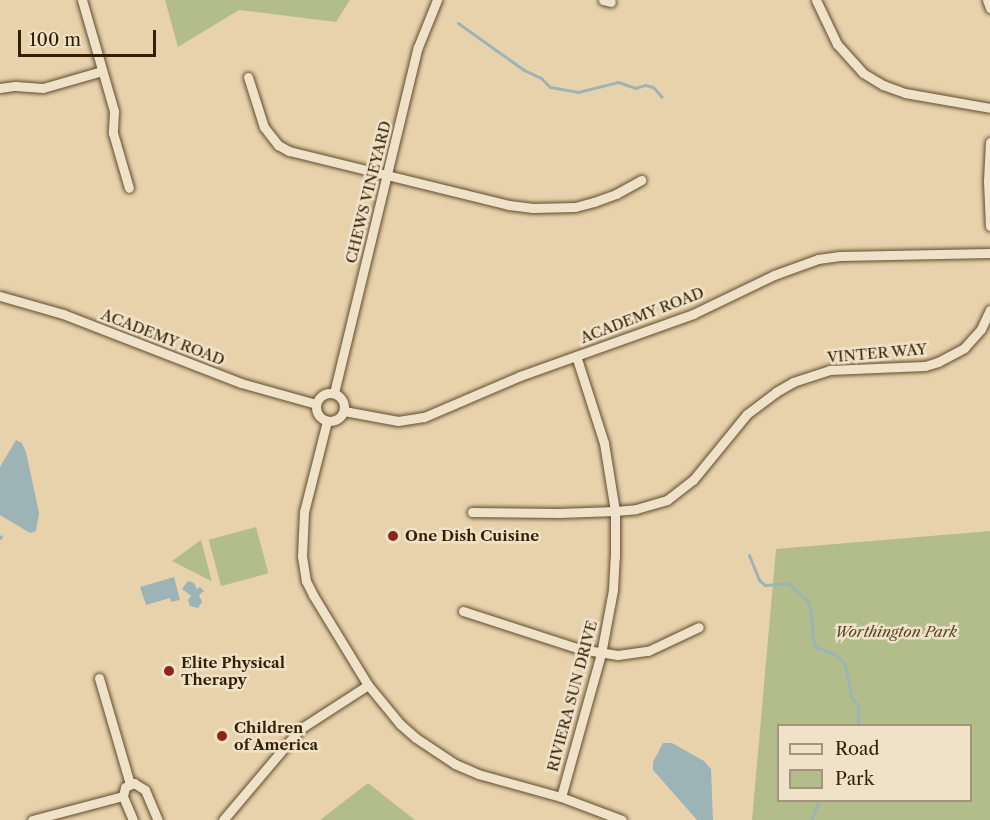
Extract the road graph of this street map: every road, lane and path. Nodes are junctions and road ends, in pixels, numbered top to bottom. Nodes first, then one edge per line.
1 (82, 0) edge
2 (437, 0) edge
3 (816, 0) edge
4 (987, 0) edge
5 (990, 8) edge
6 (102, 71) junction
7 (248, 77) dead end
8 (0, 88) edge
9 (990, 108) edge
10 (990, 142) edge
11 (388, 175) junction
12 (641, 180) dead end
13 (129, 188) dead end
14 (990, 226) edge
15 (990, 253) edge
16 (0, 296) edge
17 (990, 310) edge
18 (576, 356) junction
19 (334, 393) junction
20 (316, 404) junction
21 (344, 411) junction
22 (327, 421) junction
23 (615, 511) junction
24 (472, 512) dead end
25 (463, 611) dead end
26 (699, 627) dead end
27 (602, 654) junction
28 (99, 678) dead end
29 (368, 685) junction
30 (130, 784) junction
31 (123, 796) junction
32 (561, 797) junction
33 (32, 820) edge
34 (133, 820) edge
35 (158, 820) edge
36 (223, 820) edge
37 (622, 820) edge

1 - 6 street
2 - 11 street, CHEWS VINEYARD
3 - 9 street
4 - 5 street
6 - 8 street
6 - 13 street
7 - 11 street
10 - 14 street
11 - 12 street
11 - 19 street, CHEWS VINEYARD
15 - 18 street, ACADEMY ROAD
16 - 20 street, ACADEMY ROAD
17 - 23 street, VINTER WAY
18 - 21 street, ACADEMY ROAD
18 - 23 street, RIVIERA SUN DRIVE
19 - 20 street
19 - 21 street
20 - 22 street
21 - 22 street
22 - 29 street
23 - 24 street, VINTER WAY
23 - 27 street, RIVIERA SUN DRIVE
25 - 27 street
26 - 27 street
27 - 32 street, RIVIERA SUN DRIVE
28 - 30 street
29 - 32 street
29 - 36 street
30 - 31 street
30 - 35 street
31 - 33 street
31 - 34 street
32 - 37 street

